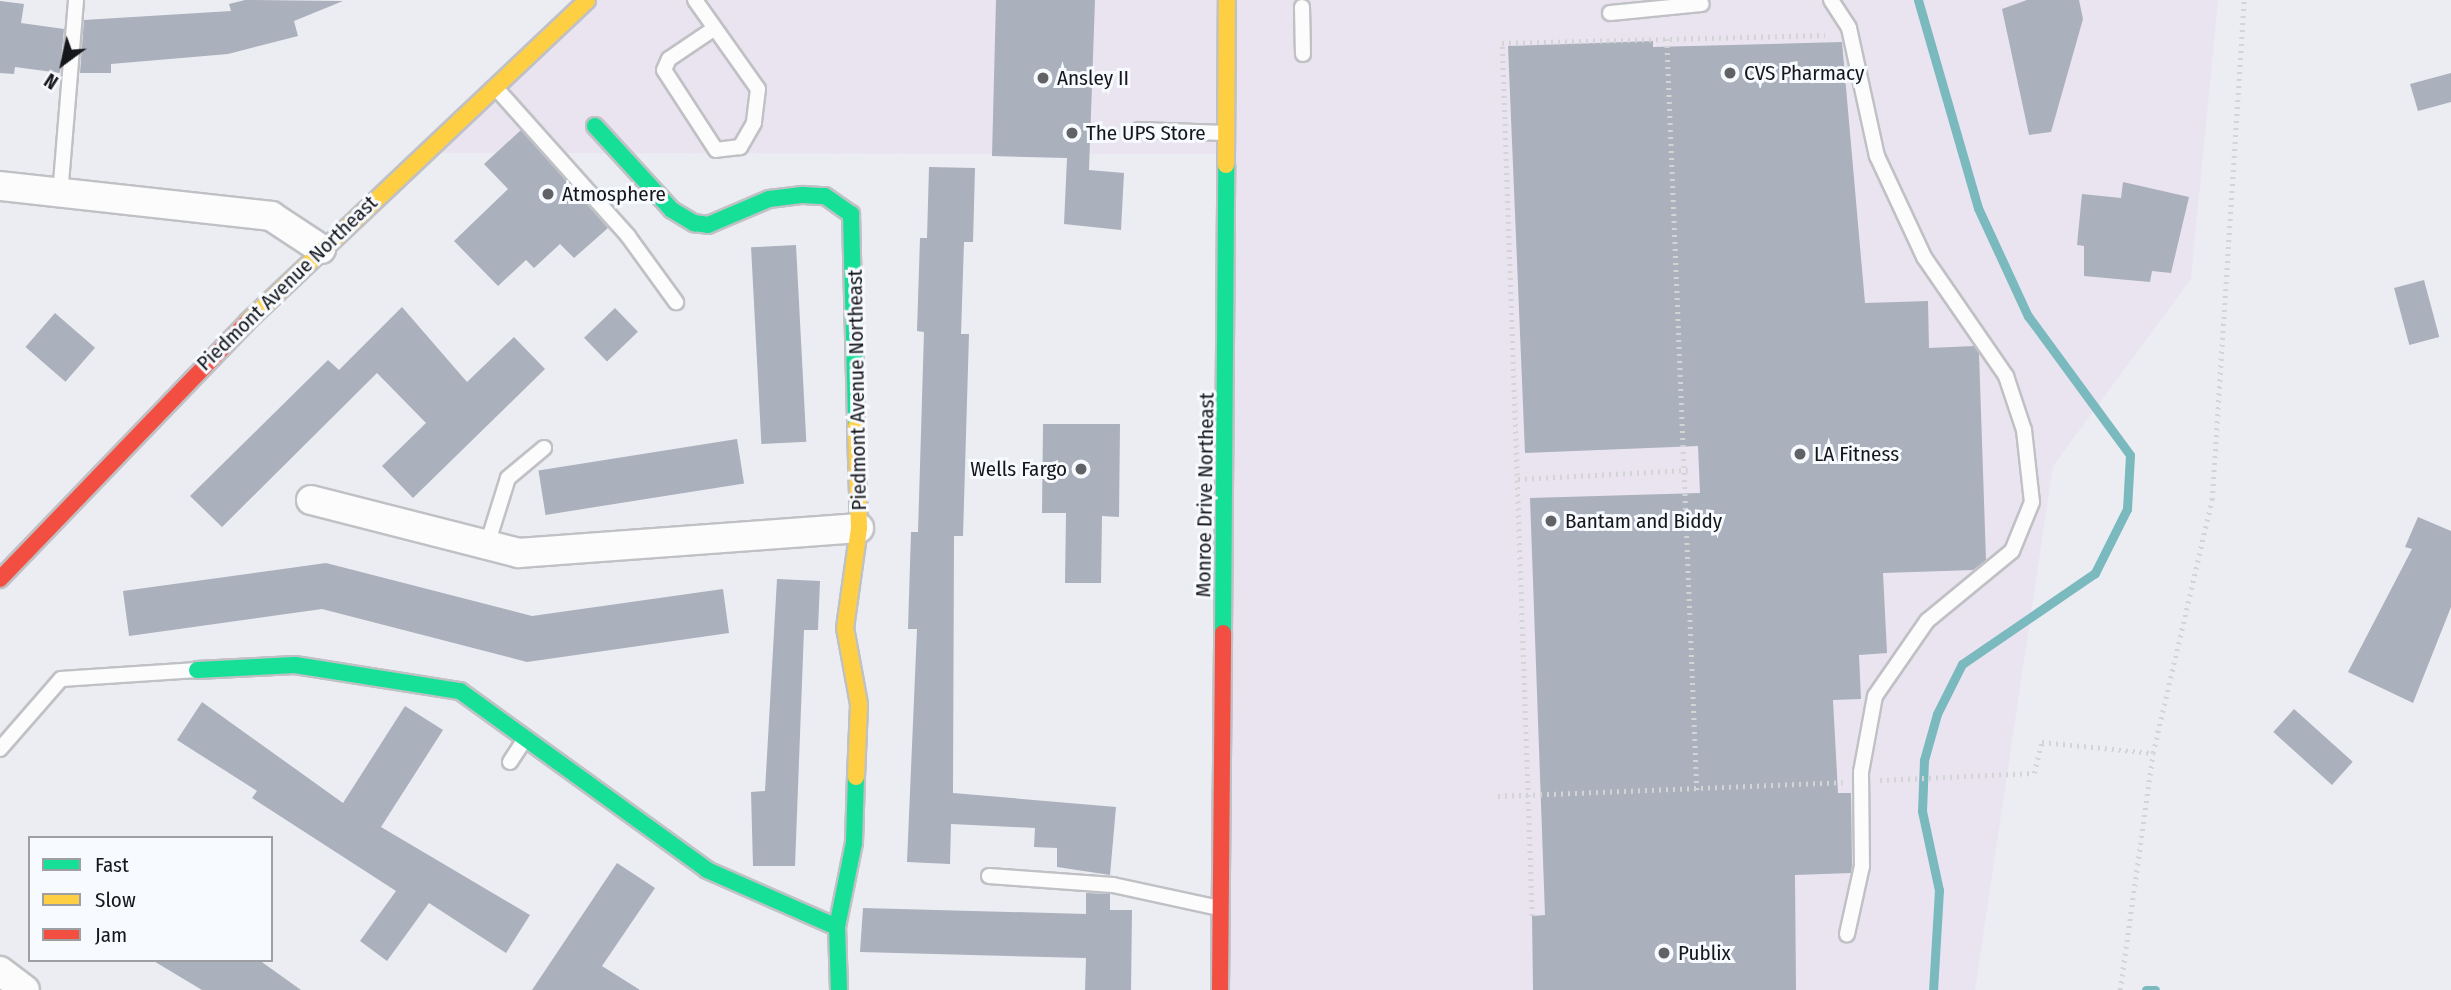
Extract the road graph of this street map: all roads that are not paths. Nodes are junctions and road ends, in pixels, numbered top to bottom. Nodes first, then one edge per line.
1 (76, 0) edge
2 (587, 0) edge
3 (695, 0) edge
4 (1227, 0) edge
5 (1831, 0) edge
6 (1702, 4) dead end
7 (1302, 7) dead end
8 (1610, 13) dead end
9 (715, 28) junction
10 (1303, 54) dead end
11 (495, 86) junction
12 (595, 126) dead end
13 (1139, 130) dead end
14 (1227, 133) junction
15 (0, 186) edge
16 (60, 196) junction
17 (321, 249) junction
18 (676, 302) dead end
19 (544, 448) dead end
20 (311, 500) dead end
21 (859, 528) junction
22 (487, 544) junction
23 (0, 579) edge
24 (197, 670) joint
25 (526, 738) junction
26 (0, 749) edge
27 (510, 762) dead end
28 (989, 876) dead end
29 (1221, 908) junction
30 (837, 927) junction
31 (1847, 934) dead end
32 (0, 971) edge
33 (25, 990) edge
34 (839, 990) edge
35 (1220, 990) edge

1 - 16 lane
2 - 11 main road, Piedmont Avenue Northeast
3 - 9 lane
4 - 14 main road, Monroe Drive Northeast
5 - 31 lane
6 - 8 lane
7 - 10 lane
9 - 9 lane
11 - 17 main road, Piedmont Avenue Northeast
11 - 18 lane
12 - 21 main road, Piedmont Avenue Northeast
13 - 14 lane
14 - 29 main road, Monroe Drive Northeast
15 - 16 street
16 - 17 street
17 - 23 main road, Piedmont Avenue Northeast
19 - 22 lane
20 - 22 street, Piedmont Avenue Northeast
21 - 22 street, Piedmont Avenue Northeast
21 - 30 main road
24 - 25 main road
24 - 26 lane
25 - 27 lane
25 - 30 main road
28 - 29 lane
29 - 35 main road, Monroe Drive Northeast
30 - 34 main road
32 - 33 street

